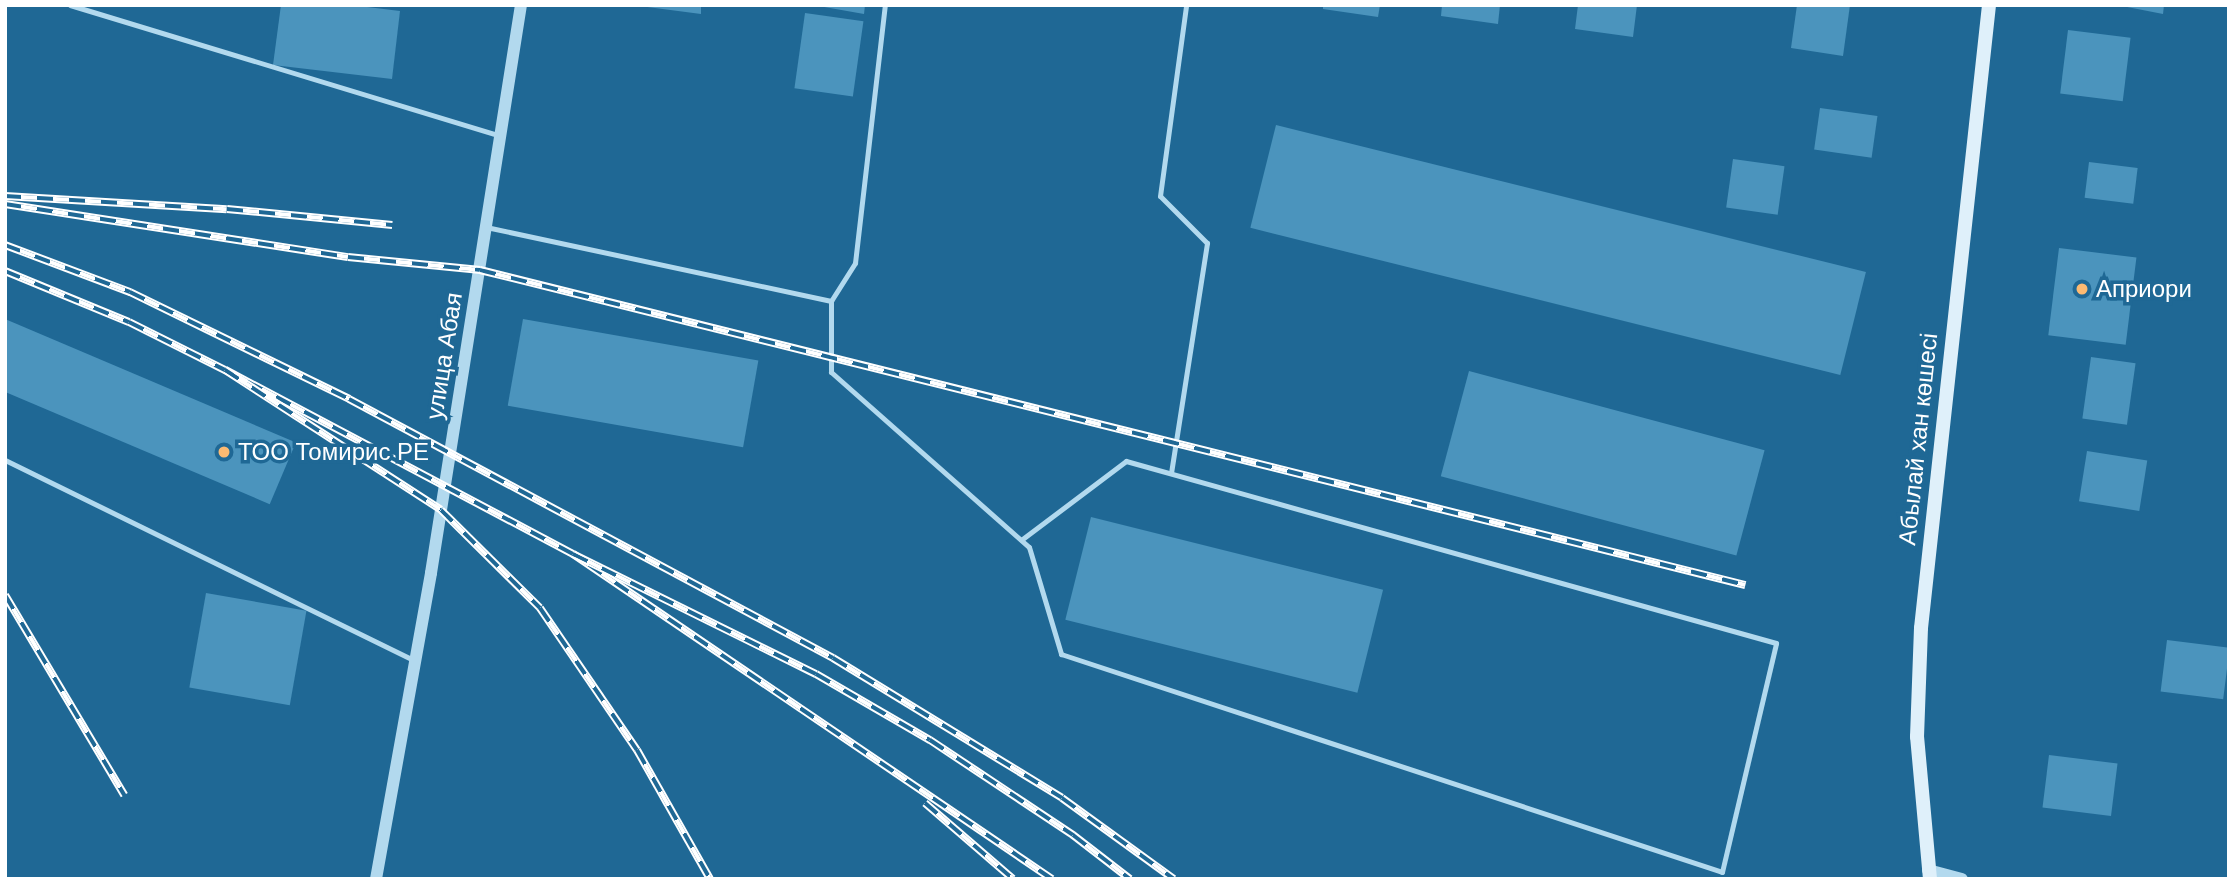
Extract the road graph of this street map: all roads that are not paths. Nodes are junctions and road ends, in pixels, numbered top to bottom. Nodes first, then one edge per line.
1 (71, 5) edge
2 (521, 5) edge
3 (885, 5) edge
4 (1186, 5) edge
5 (1989, 5) edge
6 (501, 136) junction
7 (486, 227) junction
8 (831, 301) junction
9 (5, 460) edge
10 (1171, 473) junction
11 (1021, 540) junction
12 (415, 661) junction
13 (1929, 874) edge
14 (376, 879) edge
15 (1962, 879) edge

1 - 6 lane
2 - 6 street, улица Абая
3 - 8 lane
4 - 10 lane
5 - 13 main road, Абылай хан көшесі
6 - 7 street, улица Абая
7 - 8 lane
7 - 12 street, улица Абая
8 - 11 lane
9 - 12 lane
10 - 11 lane
10 - 11 lane
12 - 14 street, улица Абая
13 - 15 street

